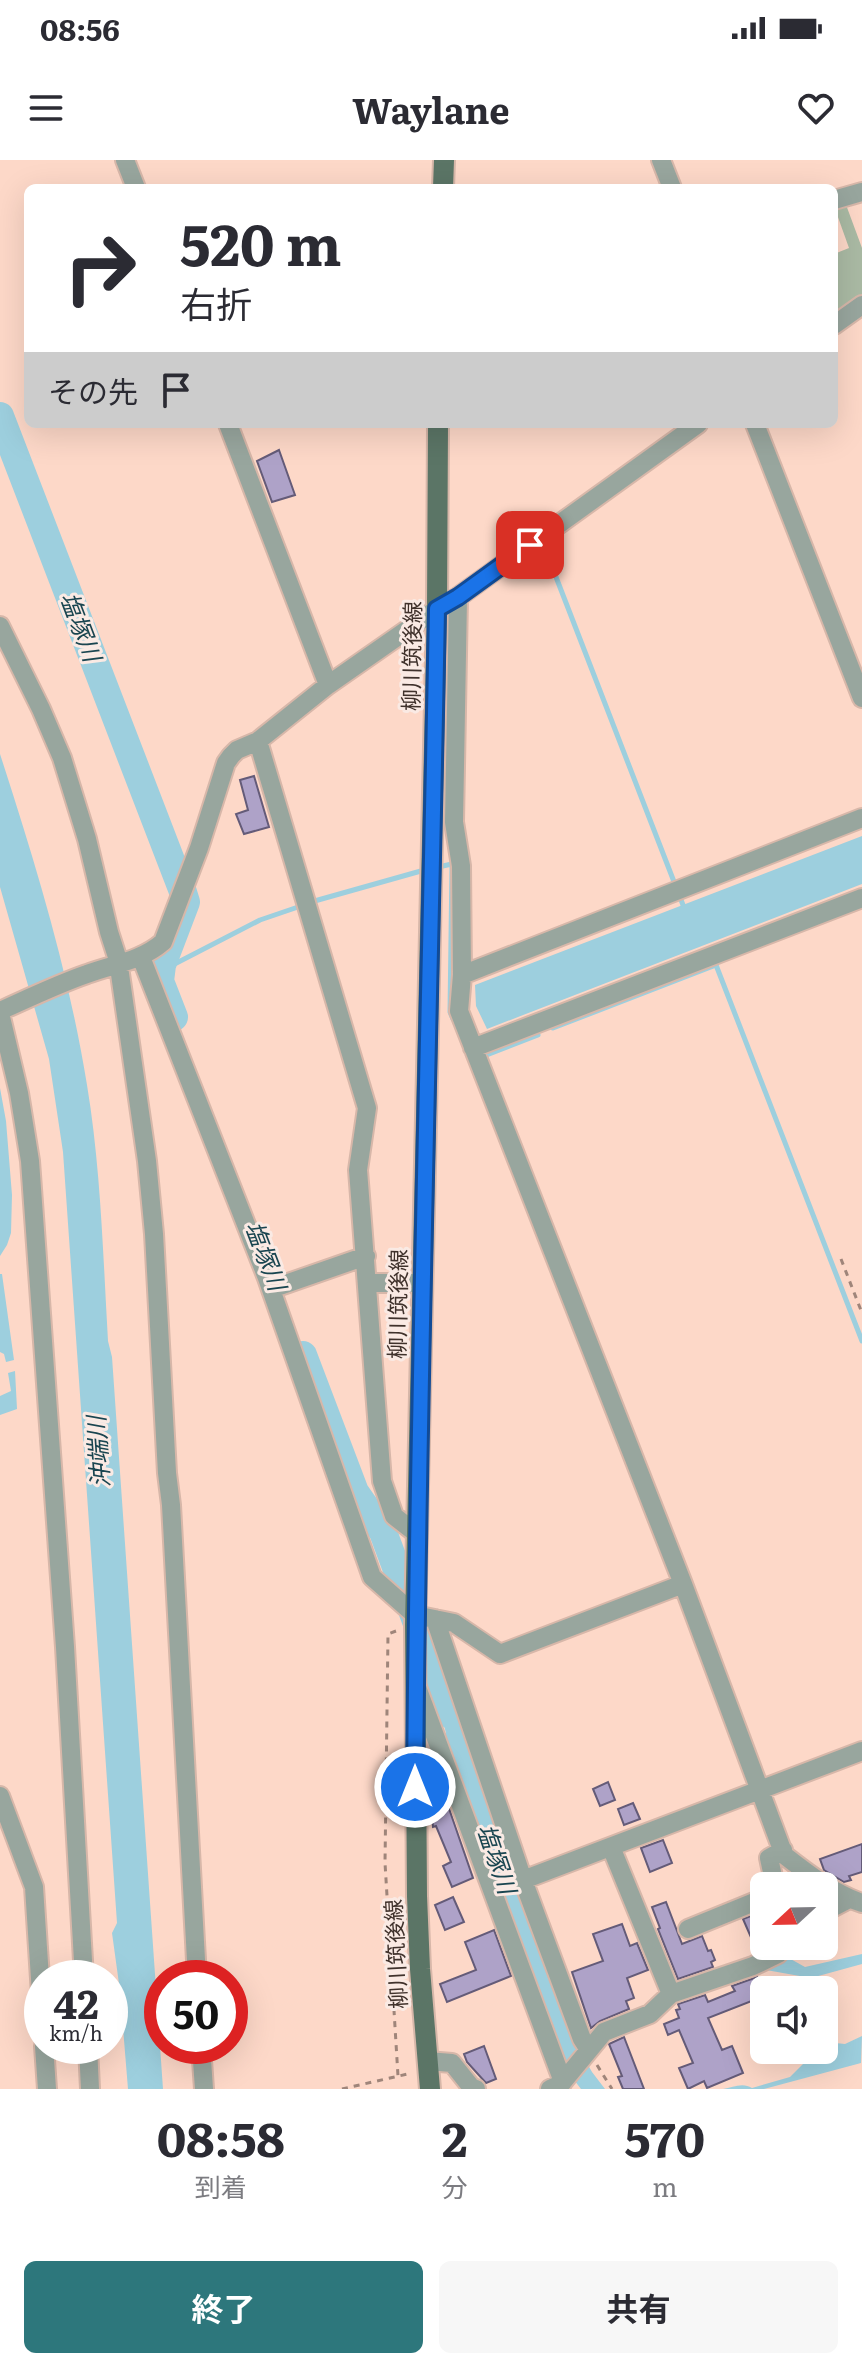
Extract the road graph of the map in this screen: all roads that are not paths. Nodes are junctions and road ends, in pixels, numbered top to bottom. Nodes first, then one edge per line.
1 (125, 160) edge
2 (444, 160) edge
3 (661, 160) edge
4 (134, 184) edge
5 (443, 184) edge
6 (670, 184) edge
7 (862, 192) edge
8 (838, 199) edge
9 (862, 305) edge
10 (838, 322) edge
11 (230, 428) edge
12 (438, 428) edge
13 (692, 428) edge
14 (757, 428) edge
15 (458, 597) junction
16 (437, 609) junction
17 (0, 626) edge
18 (328, 685) junction
19 (862, 698) edge
20 (258, 741) junction
21 (862, 818) edge
22 (862, 898) edge
23 (141, 957) junction
24 (119, 964) junction
25 (462, 975) junction
26 (5, 1009) edge
27 (473, 1048) junction
28 (366, 1256) junction
29 (368, 1283) junction
30 (422, 1283) junction
31 (271, 1289) junction
32 (417, 1534) junction
33 (683, 1584) junction
34 (422, 1620) junction
35 (415, 1682) junction
36 (862, 1751) edge
37 (760, 1791) junction
38 (0, 1796) edge
39 (611, 1847) junction
40 (783, 1850) junction
41 (772, 1872) edge
42 (523, 1880) junction
43 (855, 1901) edge
44 (750, 1904) edge
45 (688, 1929) dead end
46 (39, 1960) edge
47 (83, 1960) edge
48 (196, 1960) edge
49 (766, 1960) edge
50 (671, 1994) junction
51 (587, 2053) junction
52 (45, 2064) edge
53 (89, 2064) edge
54 (202, 2064) edge
55 (429, 2073) edge
56 (561, 2084) edge
57 (47, 2089) edge
58 (90, 2089) edge
59 (204, 2089) edge
60 (476, 2089) edge

1 - 4 street
2 - 5 main road
3 - 6 street
7 - 8 street
9 - 10 street
11 - 18 street
12 - 16 main road, 柳川筑後線
13 - 15 street
14 - 19 street
15 - 16 street
15 - 25 street
16 - 18 street
16 - 30 main road, 柳川筑後線
17 - 24 street
18 - 20 street
20 - 23 street
20 - 28 street
21 - 25 street
22 - 27 street
23 - 24 street
23 - 31 street
24 - 26 street
24 - 48 street
25 - 27 street
26 - 47 street
27 - 33 street
28 - 29 street
28 - 31 street
29 - 30 street
29 - 32 street
30 - 32 main road, 柳川筑後線
31 - 34 street
32 - 34 main road, 柳川筑後線
33 - 34 street
33 - 37 street
34 - 35 main road, 柳川筑後線
34 - 42 street
35 - 55 main road, 柳川筑後線
35 - 56 street
36 - 37 street
37 - 39 street
37 - 40 street
38 - 46 street
39 - 42 street
39 - 50 street
40 - 41 street
40 - 43 street
42 - 51 street
44 - 45 street
49 - 50 street
50 - 51 street
51 - 56 street
52 - 57 street
53 - 58 street
54 - 59 street
55 - 60 street

